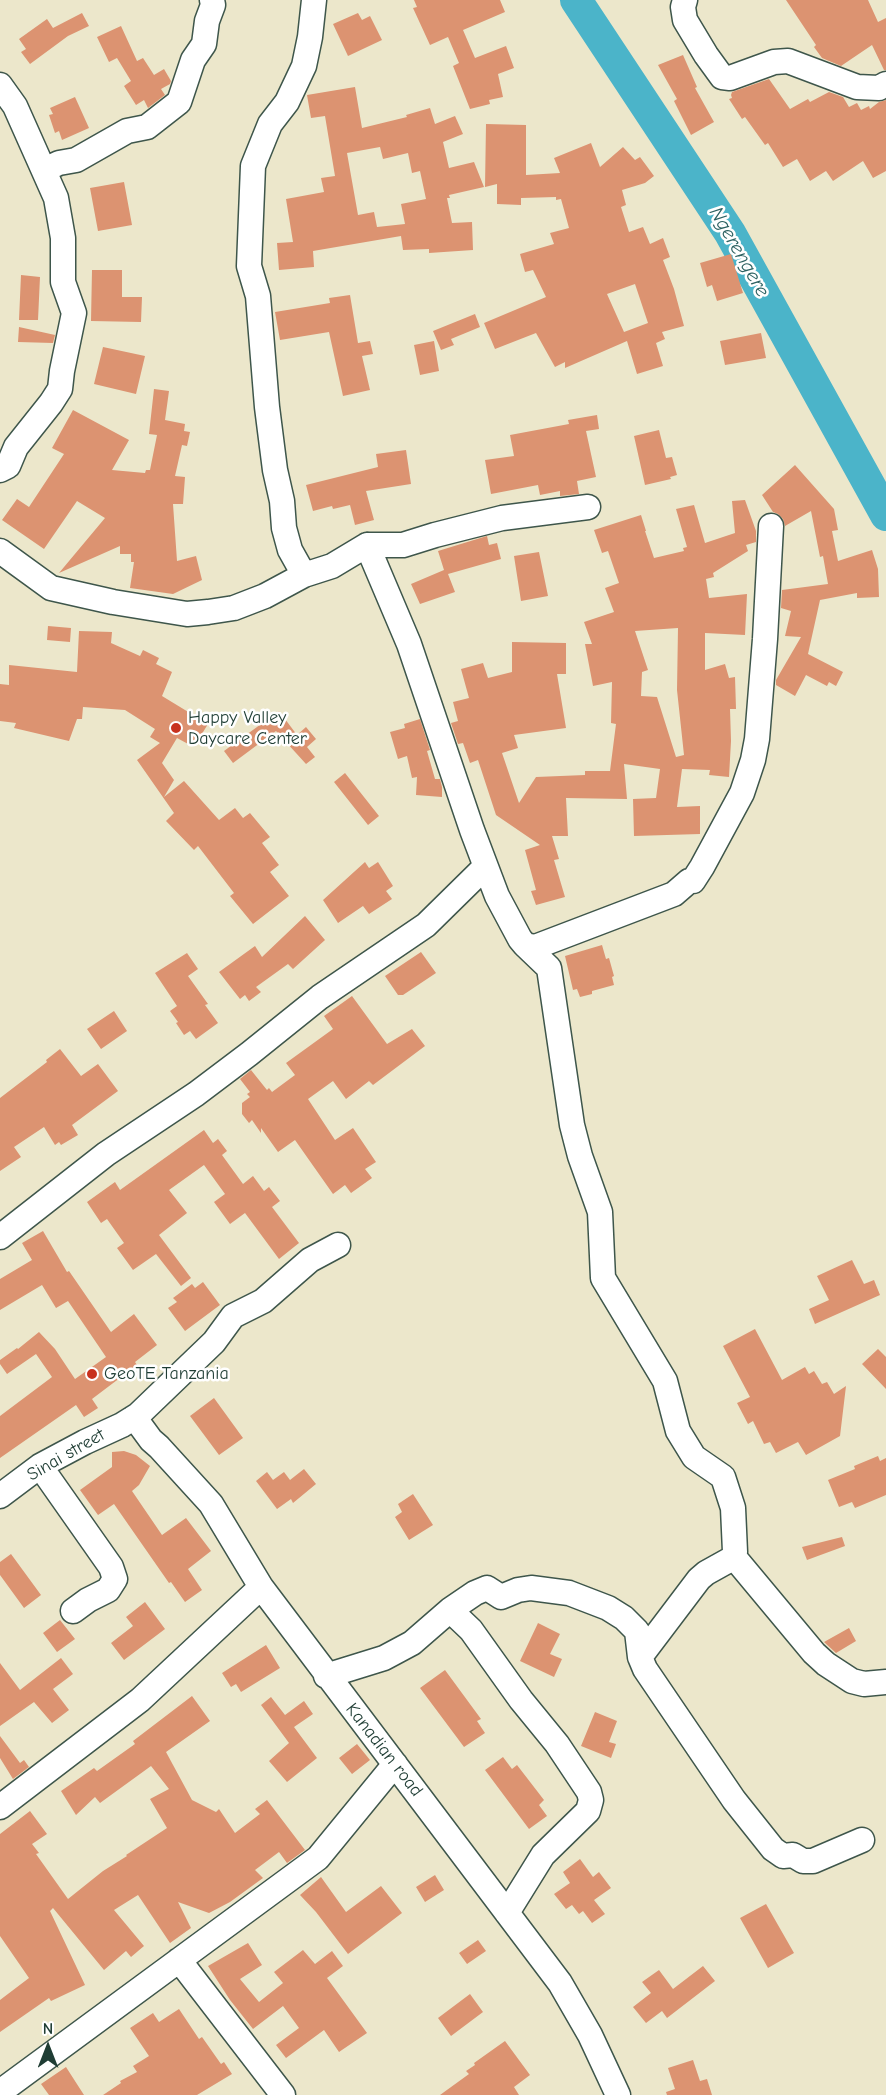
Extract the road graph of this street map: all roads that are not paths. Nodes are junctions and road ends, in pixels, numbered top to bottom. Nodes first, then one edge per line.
1 (212, 0) edge
2 (314, 0) edge
3 (685, 0) edge
4 (886, 84) edge
5 (0, 85) edge
6 (44, 170) junction
7 (0, 470) edge
8 (588, 507) dead end
9 (771, 526) dead end
10 (367, 545) junction
11 (0, 551) edge
12 (304, 575) junction
13 (485, 867) junction
14 (525, 945) junction
15 (0, 1237) edge
16 (338, 1245) dead end
17 (133, 1418) junction
18 (40, 1466) junction
19 (0, 1496) edge
20 (734, 1557) junction
21 (261, 1587) junction
22 (450, 1610) junction
23 (74, 1611) dead end
24 (640, 1657) junction
25 (326, 1676) junction
26 (886, 1682) edge
27 (395, 1764) junction
28 (0, 1807) edge
29 (862, 1840) dead end
30 (507, 1913) junction
31 (179, 1960) junction
32 (610, 2091) edge
33 (0, 2092) edge
34 (283, 2095) edge

1 - 6 street
2 - 12 street
3 - 4 street
5 - 6 street
6 - 7 street
8 - 10 street
9 - 14 street
10 - 12 street
10 - 13 street
11 - 12 street
13 - 14 street
13 - 15 street
14 - 20 street
16 - 17 street, Sinai street
17 - 18 street, Sinai street
17 - 21 street, Kanadian road
18 - 19 street, Sinai street
18 - 23 street
20 - 24 street
20 - 26 street
21 - 25 street, Kanadian road
21 - 28 street
22 - 24 street
22 - 25 street
22 - 30 street
24 - 29 street
25 - 27 street, Kanadian road
27 - 30 street, Kanadian road
27 - 31 street
30 - 32 street, Kanadian road
31 - 33 street
31 - 34 street

